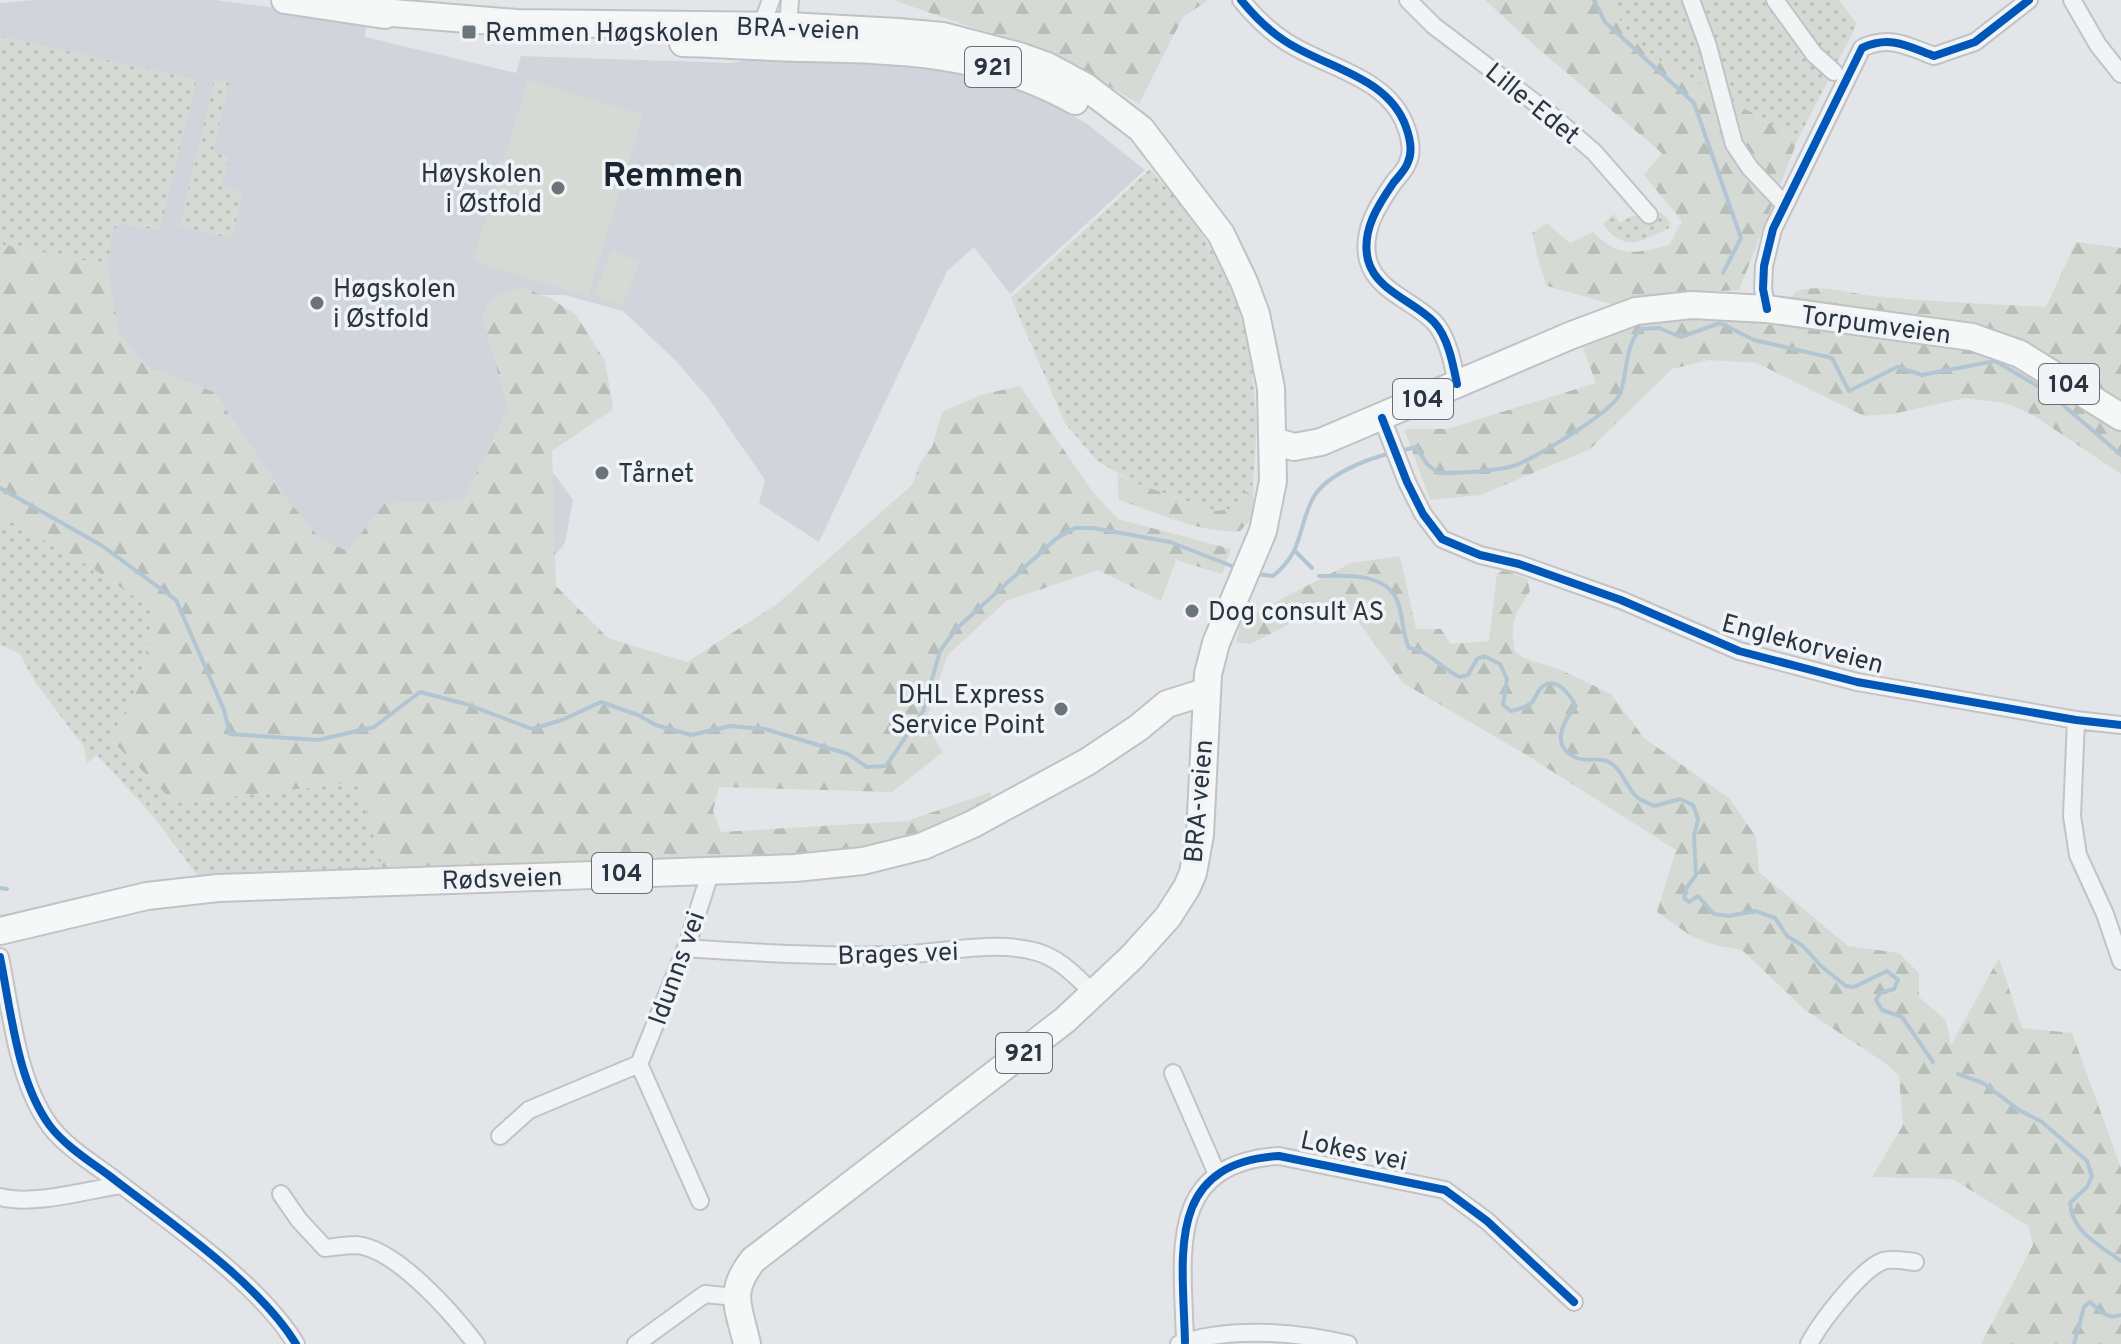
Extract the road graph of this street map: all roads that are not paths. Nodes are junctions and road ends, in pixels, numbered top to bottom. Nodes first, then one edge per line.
1 (285, 0) edge
2 (771, 0) edge
3 (790, 0) edge
4 (1241, 0) edge
5 (1408, 0) edge
6 (1691, 0) edge
7 (1775, 0) edge
8 (2029, 0) edge
9 (2072, 0) edge
10 (774, 33) junction
11 (1834, 72) dead end
12 (2121, 74) edge
13 (1784, 204) junction
14 (1649, 215) dead end
15 (1767, 309) junction
16 (1457, 384) junction
17 (2121, 417) edge
18 (1386, 427) junction
19 (1274, 441) junction
20 (1205, 692) junction
21 (2076, 720) junction
22 (2121, 725) edge
23 (707, 871) junction
24 (0, 931) edge
25 (686, 948) junction
26 (0, 957) edge
27 (2121, 961) edge
28 (1094, 994) junction
29 (639, 1064) junction
30 (1173, 1073) dead end
31 (500, 1136) dead end
32 (1217, 1174) junction
33 (121, 1185) junction
34 (281, 1194) dead end
35 (0, 1197) edge
36 (700, 1201) dead end
37 (1915, 1262) dead end
38 (735, 1297) junction
39 (1574, 1302) dead end
40 (1182, 1343) edge
41 (296, 1344) edge
42 (476, 1344) edge
43 (636, 1344) edge
44 (747, 1344) edge
45 (1348, 1344) edge
46 (1809, 1344) edge

1 - 10 main road, BRA-veien / 921
2 - 10 street
3 - 10 street
4 - 16 street
5 - 14 street, Lille-Edet
6 - 13 street
7 - 11 street
8 - 13 street
9 - 12 street
10 - 19 main road, BRA-veien / 921
13 - 15 street
15 - 16 main road, Torpumveien / 104
15 - 17 main road, Torpumveien / 104
16 - 18 main road, Torpumveien / 104
18 - 19 main road, Torpumveien / 104
18 - 21 street, Englekorveien
19 - 20 main road, BRA-veien
20 - 23 main road, Rødsveien / 104
20 - 28 main road, BRA-veien / 921
21 - 22 street, Englekorveien
21 - 27 street
23 - 24 main road, Rødsveien / 104
23 - 25 street, Idunns vei
25 - 28 street, Brages vei
25 - 29 street, Idunns vei
26 - 33 street
28 - 38 main road, BRA-veien / 921
29 - 31 street
29 - 36 street
30 - 32 street
32 - 39 street, Lokes vei
32 - 40 street, Lokes vei
33 - 35 street
33 - 41 street
34 - 42 street
37 - 46 street
38 - 43 street
38 - 44 main road
40 - 45 street

